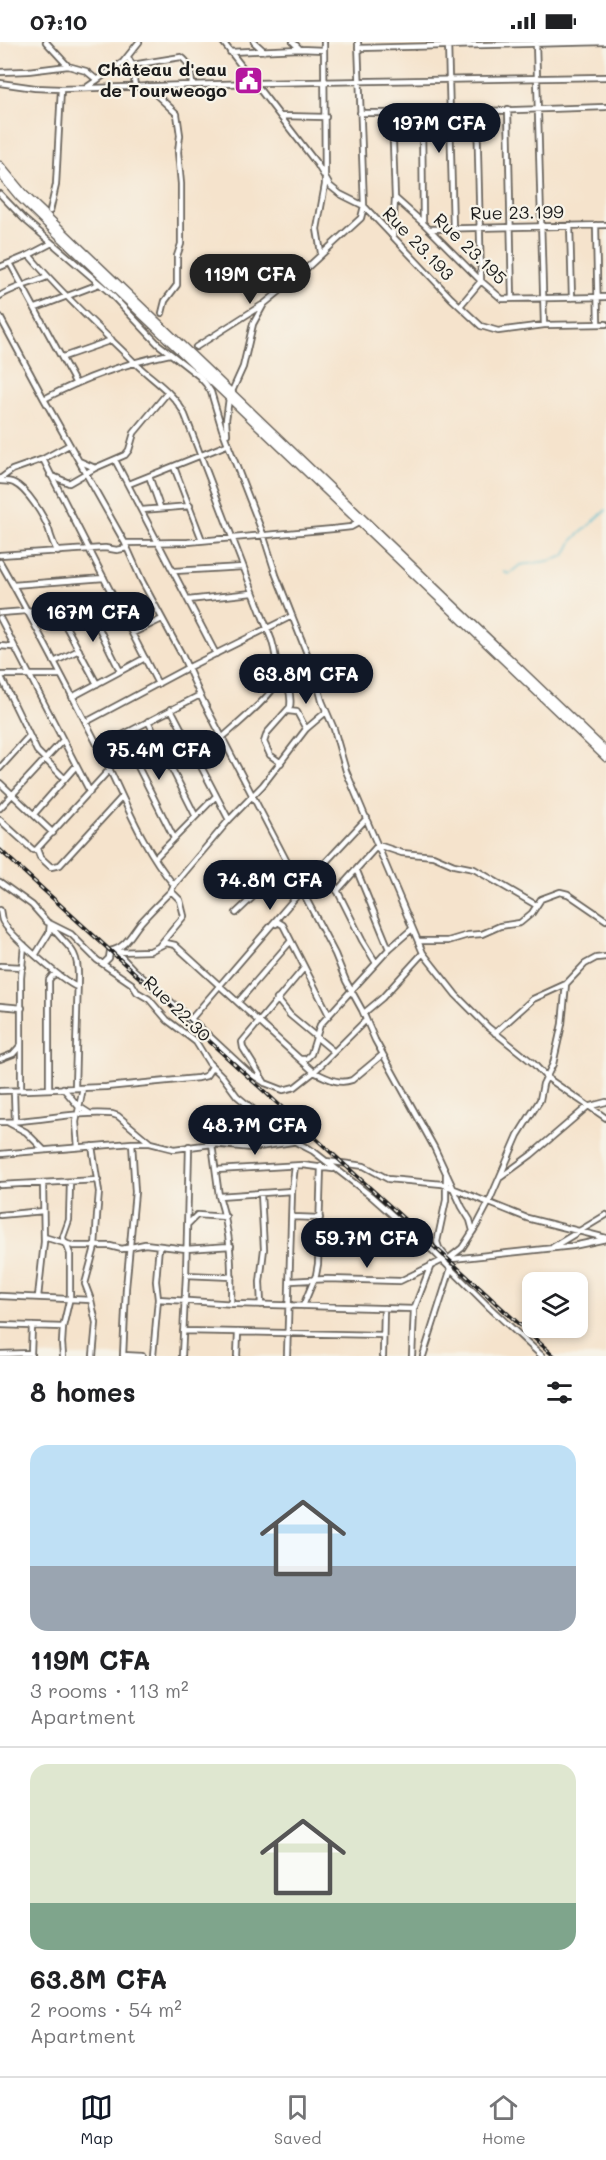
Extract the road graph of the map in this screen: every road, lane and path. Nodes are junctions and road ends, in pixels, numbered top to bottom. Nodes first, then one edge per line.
1 (46, 42) edge
2 (139, 42) edge
3 (223, 42) edge
4 (254, 42) edge
5 (293, 42) edge
6 (324, 42) edge
7 (358, 42) edge
8 (591, 42) edge
9 (606, 42) edge
10 (507, 43) edge
11 (536, 43) edge
12 (564, 43) edge
13 (421, 44) edge
14 (448, 44) edge
15 (478, 44) edge
16 (390, 45) edge
17 (358, 48) junction
18 (300, 49) junction
19 (324, 50) junction
20 (264, 51) junction
21 (230, 52) junction
22 (128, 57) junction
23 (132, 65) junction
24 (68, 66) junction
25 (0, 72) edge
26 (537, 77) junction
27 (606, 77) edge
28 (97, 80) junction
29 (449, 80) junction
30 (359, 81) junction
31 (0, 82) edge
32 (326, 82) junction
33 (255, 83) junction
34 (192, 85) junction
35 (135, 86) junction
36 (147, 86) junction
37 (87, 87) junction
38 (61, 89) junction
39 (606, 107) edge
40 (538, 109) junction
41 (508, 110) junction
42 (477, 111) junction
43 (360, 113) junction
44 (422, 113) junction
45 (449, 113) junction
46 (392, 114) junction
47 (280, 116) junction
48 (326, 117) junction
49 (0, 165) edge
50 (0, 174) edge
51 (324, 179) junction
52 (0, 194) edge
53 (394, 198) junction
54 (364, 206) junction
55 (50, 212) dead end
56 (423, 223) junction
57 (570, 225) junction
58 (596, 225) junction
59 (606, 225) edge
60 (541, 226) junction
61 (510, 227) junction
62 (453, 228) junction
63 (481, 228) junction
64 (429, 229) junction
65 (393, 236) junction
66 (52, 243) junction
67 (321, 253) junction
68 (29, 255) junction
69 (10, 263) junction
70 (0, 267) edge
71 (47, 277) junction
72 (481, 280) junction
73 (99, 284) junction
74 (25, 287) junction
75 (0, 296) edge
76 (69, 297) junction
77 (598, 297) junction
78 (606, 297) edge
79 (543, 298) junction
80 (572, 298) junction
81 (512, 299) junction
82 (264, 304) junction
83 (460, 306) junction
84 (36, 308) junction
85 (162, 313) dead end
86 (0, 317) edge
87 (598, 323) junction
88 (606, 324) edge
89 (544, 325) junction
90 (112, 340) junction
91 (196, 347) dead end
92 (170, 354) junction
93 (63, 357) junction
94 (133, 361) junction
95 (76, 384) junction
96 (168, 392) junction
97 (230, 395) junction
98 (45, 399) junction
99 (228, 443) junction
100 (69, 445) junction
101 (201, 454) junction
102 (43, 459) junction
103 (115, 460) junction
104 (79, 461) junction
105 (174, 466) junction
106 (95, 468) junction
107 (86, 473) junction
108 (50, 475) junction
109 (149, 476) junction
110 (0, 480) edge
111 (129, 483) junction
112 (190, 506) junction
113 (160, 507) junction
114 (142, 510) junction
115 (360, 522) junction
116 (263, 534) junction
117 (232, 537) junction
118 (202, 540) junction
119 (157, 542) junction
120 (126, 546) junction
121 (89, 549) junction
122 (58, 552) junction
123 (0, 555) edge
124 (0, 562) edge
125 (243, 567) junction
126 (174, 571) junction
127 (104, 578) junction
128 (13, 585) junction
129 (252, 593) junction
130 (188, 600) junction
131 (117, 604) junction
132 (88, 606) junction
133 (56, 608) junction
134 (27, 611) junction
135 (0, 613) edge
136 (292, 616) junction
137 (0, 618) edge
138 (162, 619) junction
139 (267, 630) junction
140 (133, 633) junction
141 (0, 646) edge
142 (13, 647) junction
143 (79, 650) junction
144 (216, 654) junction
145 (145, 658) junction
146 (54, 662) junction
147 (187, 668) junction
148 (278, 670) junction
149 (120, 671) junction
150 (28, 674) junction
151 (60, 675) junction
152 (0, 678) edge
153 (97, 684) junction
154 (158, 684) junction
155 (200, 695) junction
156 (72, 697) junction
157 (171, 709) junction
158 (288, 711) junction
159 (326, 712) junction
160 (148, 721) junction
161 (86, 723) junction
162 (306, 729) junction
163 (122, 735) junction
164 (29, 736) junction
165 (223, 737) junction
166 (63, 740) junction
167 (99, 747) junction
168 (606, 751) edge
169 (606, 758) edge
170 (45, 759) junction
171 (281, 763) junction
172 (76, 766) junction
173 (0, 768) edge
174 (110, 769) junction
175 (65, 778) junction
176 (0, 783) edge
177 (90, 792) junction
178 (13, 795) junction
179 (216, 796) junction
180 (122, 797) junction
181 (252, 798) junction
182 (0, 808) edge
183 (34, 814) junction
184 (195, 815) junction
185 (367, 818) junction
186 (0, 820) edge
187 (229, 820) junction
188 (53, 833) junction
189 (174, 838) junction
190 (378, 845) junction
191 (37, 849) junction
192 (155, 858) junction
193 (324, 864) junction
194 (290, 869) junction
195 (357, 871) junction
196 (0, 882) edge
197 (172, 888) junction
198 (302, 890) junction
199 (338, 891) junction
200 (536, 905) junction
201 (0, 910) edge
202 (236, 913) dead end
203 (606, 920) edge
204 (50, 924) junction
205 (273, 925) junction
206 (412, 929) junction
207 (55, 931) junction
208 (49, 933) junction
209 (417, 941) junction
210 (290, 942) junction
211 (24, 945) junction
212 (160, 945) junction
213 (388, 949) junction
214 (115, 951) junction
215 (423, 953) junction
216 (36, 954) junction
217 (606, 957) edge
218 (376, 963) junction
219 (103, 964) junction
220 (0, 966) edge
221 (23, 967) junction
222 (304, 968) junction
223 (57, 974) junction
224 (219, 984) junction
225 (566, 984) junction
226 (77, 987) junction
227 (352, 992) junction
228 (277, 999) junction
229 (238, 1001) junction
230 (0, 1006) edge
231 (22, 1008) junction
232 (363, 1013) junction
233 (329, 1015) junction
234 (191, 1019) junction
235 (366, 1020) junction
236 (259, 1021) junction
237 (495, 1033) junction
238 (317, 1038) junction
239 (21, 1043) junction
240 (333, 1051) junction
241 (382, 1054) junction
242 (0, 1059) edge
243 (301, 1059) junction
244 (212, 1067) junction
245 (314, 1072) junction
246 (546, 1077) junction
247 (265, 1083) junction
248 (63, 1088) junction
249 (75, 1088) junction
250 (83, 1088) junction
251 (49, 1089) junction
252 (21, 1090) junction
253 (0, 1091) edge
254 (14, 1091) junction
255 (606, 1102) edge
256 (78, 1106) junction
257 (587, 1107) junction
258 (90, 1114) junction
259 (77, 1115) junction
260 (606, 1118) edge
261 (0, 1122) edge
262 (8, 1122) junction
263 (15, 1122) junction
264 (293, 1142) junction
265 (132, 1143) junction
266 (150, 1143) junction
267 (212, 1144) junction
268 (92, 1146) junction
269 (189, 1146) junction
270 (78, 1147) junction
271 (44, 1150) junction
272 (0, 1154) edge
273 (325, 1161) junction
274 (295, 1166) junction
275 (321, 1166) junction
276 (216, 1170) junction
277 (335, 1170) junction
278 (446, 1172) junction
279 (498, 1179) junction
280 (98, 1180) junction
281 (70, 1182) junction
282 (43, 1183) junction
283 (0, 1185) edge
284 (446, 1186) junction
285 (454, 1190) junction
286 (292, 1191) junction
287 (261, 1193) junction
288 (219, 1196) junction
289 (488, 1204) junction
290 (43, 1211) junction
291 (0, 1215) edge
292 (606, 1215) edge
293 (226, 1216) junction
294 (292, 1216) junction
295 (320, 1218) junction
296 (188, 1224) junction
297 (580, 1230) junction
298 (472, 1231) junction
299 (44, 1237) junction
300 (606, 1239) edge
301 (65, 1243) junction
302 (130, 1246) junction
303 (159, 1246) junction
304 (231, 1246) junction
305 (95, 1247) junction
306 (550, 1248) junction
307 (186, 1249) junction
308 (446, 1260) junction
309 (430, 1265) junction
310 (451, 1268) junction
311 (186, 1275) junction
312 (232, 1277) junction
313 (314, 1280) junction
314 (291, 1281) junction
315 (0, 1296) edge
316 (38, 1297) junction
317 (70, 1298) junction
318 (158, 1299) junction
319 (91, 1300) junction
320 (184, 1302) junction
321 (231, 1304) junction
322 (261, 1305) junction
323 (290, 1306) junction
324 (303, 1306) junction
325 (384, 1308) junction
326 (414, 1309) junction
327 (0, 1324) edge
328 (32, 1326) junction
329 (63, 1327) junction
330 (183, 1331) junction
331 (238, 1332) junction
332 (288, 1334) junction
333 (383, 1335) junction
334 (0, 1354) edge
335 (31, 1355) edge
336 (123, 1355) edge
337 (63, 1356) edge
338 (93, 1356) edge
339 (142, 1356) edge
340 (153, 1356) edge
341 (182, 1356) edge
342 (237, 1356) edge
343 (287, 1356) edge
344 (383, 1356) edge
345 (412, 1356) edge
346 (423, 1356) edge
347 (542, 1356) edge

1 - 24 street
2 - 22 street
3 - 21 street
4 - 20 street
5 - 18 street
6 - 19 street
7 - 17 street
8 - 9 street
8 - 12 street
10 - 11 street
10 - 15 street
11 - 12 street
11 - 26 street
13 - 14 street
13 - 16 street
14 - 15 street
14 - 29 street
16 - 17 street
17 - 30 street
18 - 19 street
18 - 20 street
19 - 32 street
20 - 21 street
21 - 33 street
22 - 23 street
22 - 28 street
23 - 34 street
23 - 35 street
24 - 25 street
24 - 28 street
26 - 27 street
26 - 29 street
26 - 40 street
28 - 37 street
29 - 30 street
29 - 45 street
30 - 32 street
30 - 43 street
31 - 38 street
32 - 33 street
32 - 48 street
33 - 34 street
33 - 47 street
34 - 36 street
35 - 36 street
35 - 37 street
36 - 85 street
37 - 38 street
38 - 55 street
39 - 40 street
40 - 41 street
40 - 60 street
41 - 42 street
41 - 61 street
42 - 45 street
42 - 63 street
43 - 46 street
43 - 54 street
44 - 45 street
44 - 46 street
44 - 56 street
45 - 62 street
46 - 53 street
47 - 48 street
47 - 51 street
48 - 51 street
49 - 97 main road
50 - 97 main road
51 - 54 street, Rue 23.193
51 - 67 street
52 - 66 street
53 - 56 street, Rue 23.195
53 - 65 street
54 - 65 street, Rue 23.193
54 - 67 street
56 - 64 street, Rue 23.195
57 - 58 street, Rue 23.199
57 - 60 street, Rue 23.199
57 - 80 street
58 - 59 street, Rue 23.199
58 - 77 street
60 - 61 street, Rue 23.199
60 - 79 street
61 - 63 street, Rue 23.199
61 - 81 street
62 - 63 street, Rue 23.199
62 - 64 street, Rue 23.199
63 - 72 street
64 - 72 street, Rue 23.195
65 - 83 street, Rue 23.193
66 - 68 street
66 - 73 street
67 - 82 street
68 - 69 street
68 - 71 street
69 - 70 street
69 - 74 street
71 - 74 street
71 - 76 street
72 - 81 street, Rue 23.195
72 - 83 street
73 - 76 street
73 - 92 street
74 - 75 street
74 - 84 street
76 - 84 street
76 - 90 street
77 - 78 street, Rue 23.195
77 - 80 street, Rue 23.195
77 - 87 street
79 - 80 street, Rue 23.195
79 - 81 street, Rue 23.195
79 - 89 street
82 - 91 street
82 - 97 street
83 - 89 street, Rue 23.193
84 - 93 street
86 - 98 street
87 - 88 street
87 - 89 street
90 - 93 street
90 - 94 street
92 - 94 street
92 - 99 street
93 - 95 street
94 - 95 street
94 - 96 street
95 - 98 street
96 - 101 street
96 - 103 street
97 - 99 street
97 - 115 main road
97 - 168 main road
98 - 100 street
99 - 101 street
99 - 116 street
100 - 102 street
100 - 104 street
101 - 105 street
101 - 117 street
102 - 108 street
102 - 110 street
103 - 106 street
103 - 111 street
104 - 106 street
104 - 107 street
105 - 109 street
105 - 112 street
106 - 107 street
107 - 108 street
107 - 120 street
108 - 121 street
109 - 111 street
109 - 113 street
110 - 122 street
111 - 114 street
112 - 113 street
112 - 118 street
113 - 114 street
114 - 119 street
115 - 116 street
115 - 169 main road
116 - 117 street
116 - 136 street
117 - 118 street
117 - 125 street
118 - 119 street
119 - 120 street
119 - 126 street
120 - 121 street
120 - 138 street
121 - 122 street
121 - 127 street
122 - 123 street
124 - 128 street
125 - 126 street
125 - 129 street
126 - 130 street
127 - 128 street
127 - 131 street
128 - 134 street
129 - 130 street
129 - 139 street
130 - 144 street
131 - 132 street
131 - 140 street
132 - 133 street
132 - 149 street
133 - 134 street
133 - 143 street
134 - 135 street
134 - 146 street
136 - 139 street
136 - 159 street
137 - 142 street
138 - 140 street
138 - 147 street
139 - 144 street
139 - 148 street
140 - 145 street
141 - 142 street
142 - 150 street
143 - 146 street
143 - 153 street
144 - 147 street
145 - 149 street
145 - 154 street
146 - 151 street
147 - 154 street
147 - 155 street
148 - 158 street
148 - 165 street
149 - 153 street
150 - 151 street
150 - 152 street
150 - 166 street
151 - 156 street
152 - 164 street
153 - 156 street
154 - 161 street
155 - 157 street
155 - 165 street
156 - 161 street
157 - 160 street
157 - 179 street
158 - 162 street
158 - 171 street
159 - 162 street
159 - 185 street
160 - 163 street
160 - 184 street
161 - 167 street
162 - 171 street
163 - 167 street
163 - 189 street
164 - 170 street
164 - 173 street
165 - 181 street
166 - 170 street
166 - 172 street
167 - 174 street
170 - 175 street
170 - 178 street
171 - 181 street
172 - 175 street
172 - 177 street
174 - 177 street
174 - 180 street
175 - 183 street
176 - 178 street
177 - 188 street
178 - 182 street
178 - 183 street
179 - 184 street
179 - 187 street
180 - 191 street
180 - 192 street
181 - 187 street
181 - 194 street
183 - 188 street
184 - 189 street
185 - 190 street
185 - 193 street
186 - 191 street
187 - 197 street
188 - 191 street
189 - 192 street
190 - 195 street
190 - 200 street
190 - 206 street
192 - 197 street
193 - 198 street
193 - 199 street
194 - 198 street
194 - 202 street
195 - 199 street
195 - 213 street
196 - 204 street, Rue 22.30
197 - 212 street
197 - 214 street
198 - 205 street
198 - 227 street
199 - 218 street
200 - 203 street
200 - 209 street
201 - 211 street
204 - 207 street
204 - 208 street
204 - 219 street, Rue 22.30
205 - 210 street
205 - 224 street
206 - 209 street
206 - 213 street
207 - 208 street
207 - 226 street
208 - 216 street
209 - 215 street
210 - 222 street
210 - 229 street
211 - 216 street
211 - 221 street
212 - 214 street
212 - 224 street
213 - 218 street
214 - 219 street
214 - 234 street
215 - 232 street
215 - 237 street
216 - 223 street
217 - 225 street
218 - 227 street
219 - 244 street, Rue 22.30
220 - 221 street
221 - 231 street
222 - 228 street
222 - 233 street
223 - 226 street
223 - 251 street
224 - 229 street
224 - 234 street
225 - 237 street
225 - 246 street
226 - 249 street
227 - 232 street
227 - 233 street
228 - 236 street
228 - 238 street
229 - 236 street
230 - 231 street
231 - 239 street
232 - 235 street
233 - 238 street
234 - 247 street
235 - 240 street
235 - 241 street
236 - 243 street
236 - 247 street
237 - 246 street
238 - 240 street
238 - 243 street
239 - 242 street
239 - 252 street
240 - 245 street
241 - 245 street
241 - 278 street
243 - 245 street
244 - 250 street
244 - 264 street, Rue 22.30
245 - 247 street
246 - 257 street
246 - 279 street
248 - 249 street
248 - 251 street
248 - 256 street
249 - 250 street
250 - 256 street
251 - 252 street
252 - 254 street
253 - 254 street
254 - 263 street
255 - 257 street
256 - 258 street
256 - 259 street
257 - 260 street
257 - 279 street
258 - 259 street
258 - 266 street
259 - 263 street
259 - 270 street
261 - 262 street
262 - 263 street
262 - 271 street
264 - 267 street
264 - 273 street, Rue 22.30
265 - 266 street
265 - 268 street
265 - 302 street
266 - 269 street
267 - 269 street
267 - 276 street
268 - 270 street
268 - 280 street
269 - 296 street
270 - 271 street
271 - 272 street
273 - 277 street, Rue 22.30
273 - 284 street
274 - 275 street
274 - 276 street
274 - 286 street
275 - 277 street
275 - 295 street
276 - 288 street
277 - 308 street, Rue 22.30
278 - 284 street
278 - 285 street
279 - 289 street
280 - 281 street
280 - 305 street
281 - 282 street
281 - 301 street
282 - 283 street
282 - 290 street
284 - 285 street
284 - 308 street
285 - 289 street
285 - 298 street
286 - 287 street
286 - 294 street
287 - 288 street
287 - 322 street
288 - 293 street
289 - 297 street
289 - 298 street
290 - 291 street
290 - 299 street
292 - 297 street
293 - 296 street
293 - 304 street
294 - 295 street
294 - 314 street
295 - 313 street
296 - 307 street
297 - 300 street
297 - 306 street
298 - 308 street
299 - 301 street
299 - 316 street
300 - 306 street
301 - 305 street
301 - 317 street
302 - 303 street
302 - 305 street
302 - 336 street
303 - 307 street
303 - 318 street
304 - 307 street
304 - 312 street
305 - 319 street
306 - 308 street
307 - 311 street
308 - 309 street
308 - 310 street, Rue 22.30
309 - 313 street
309 - 326 street
310 - 346 street
310 - 347 street, Rue 22.30
311 - 312 street
311 - 320 street
312 - 321 street
313 - 314 street
313 - 324 street
314 - 323 street
315 - 316 street
316 - 317 street
317 - 319 street
317 - 329 street
318 - 320 street
318 - 340 street
319 - 338 street
320 - 321 street
320 - 330 street
321 - 322 street
322 - 323 street
323 - 324 street
323 - 332 street
324 - 325 street
325 - 326 street
325 - 333 street
326 - 345 street
327 - 328 street
328 - 329 street
328 - 335 street
329 - 337 street
330 - 331 street
330 - 341 street
331 - 332 street
331 - 342 street
332 - 333 street
332 - 343 street
333 - 344 street
334 - 335 street
336 - 339 street

